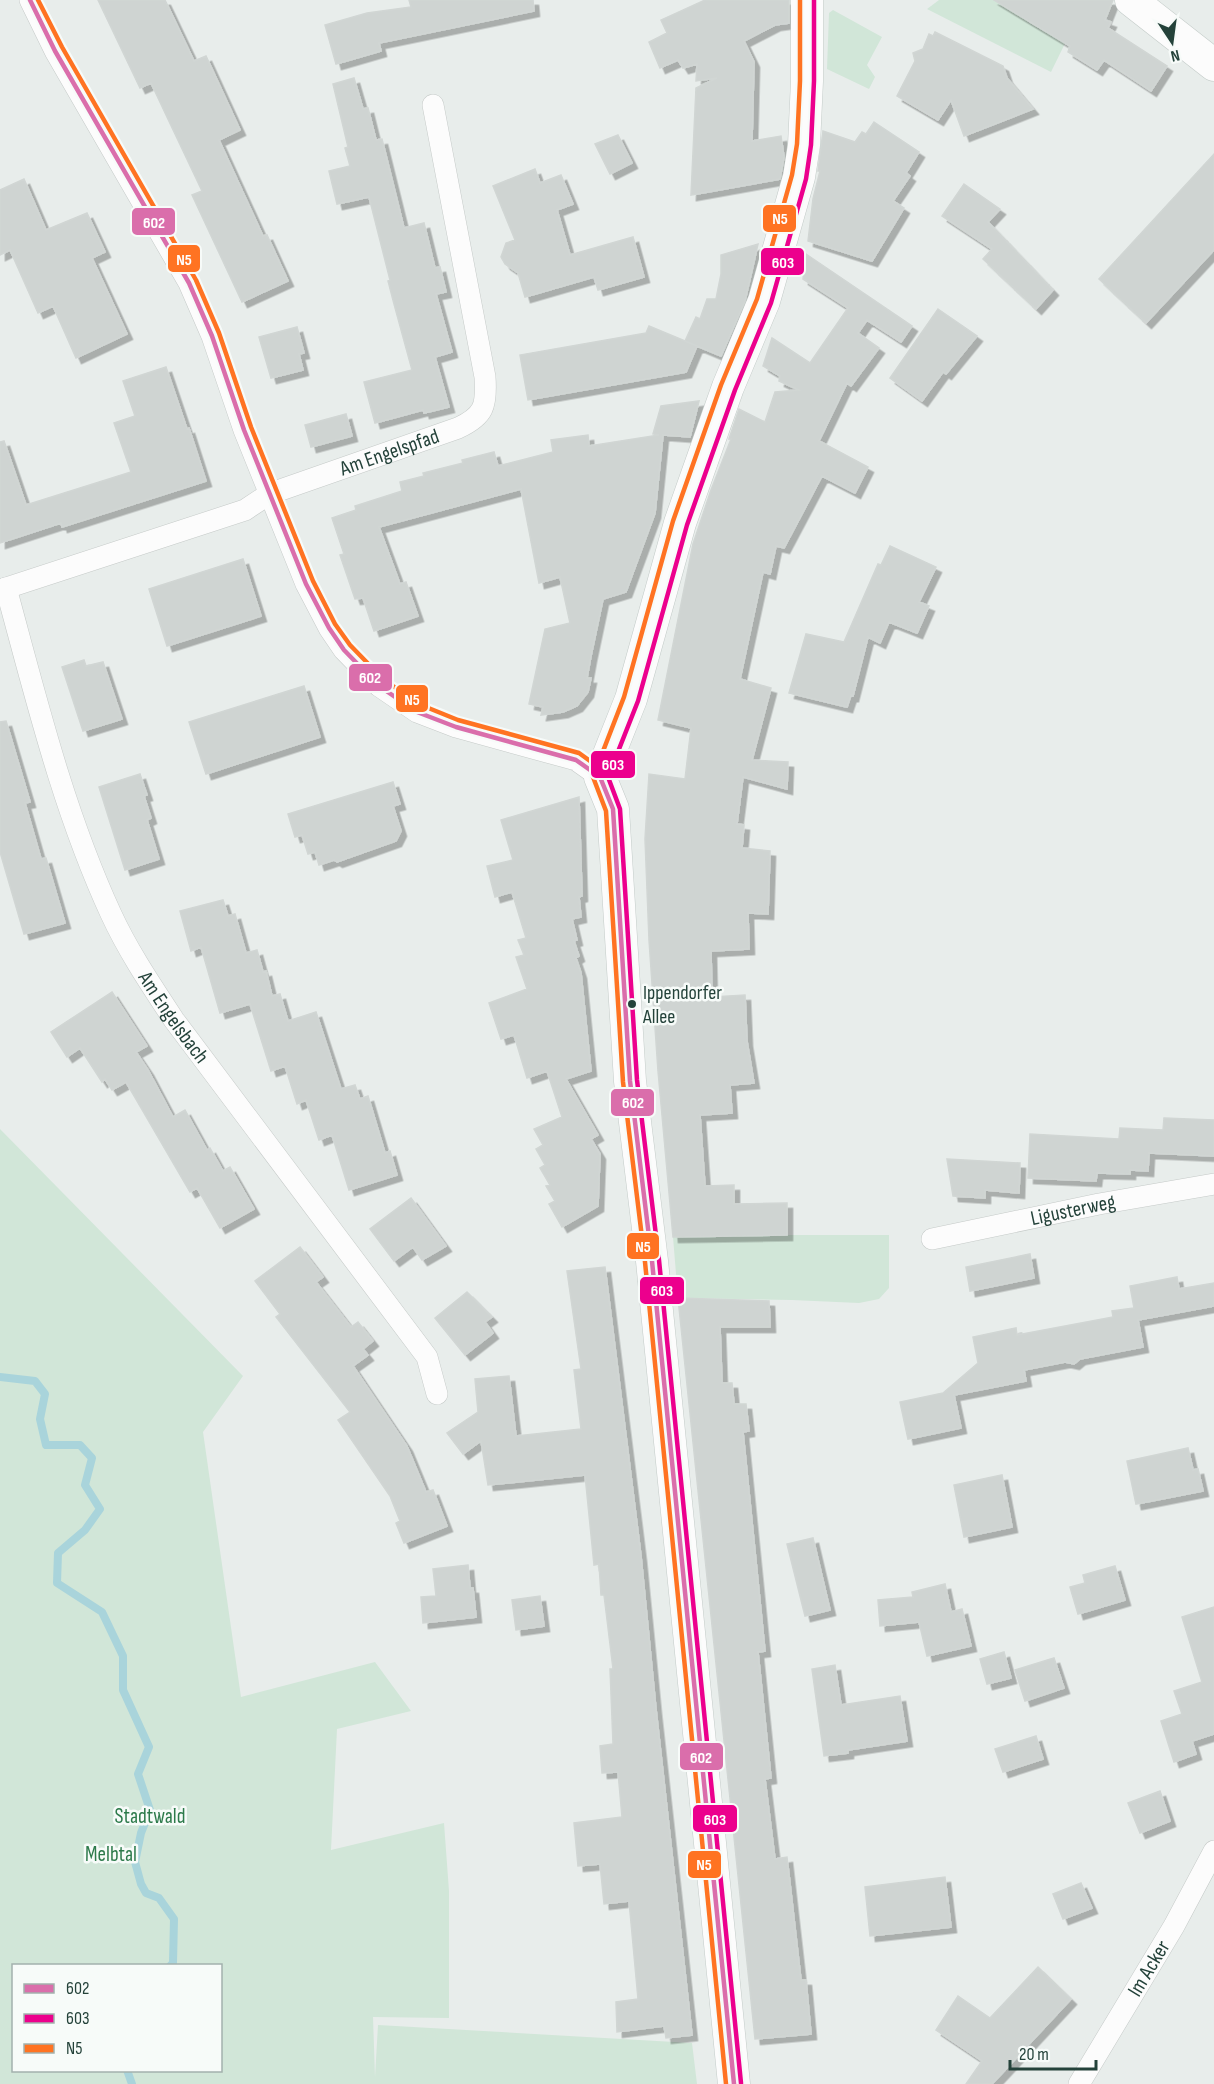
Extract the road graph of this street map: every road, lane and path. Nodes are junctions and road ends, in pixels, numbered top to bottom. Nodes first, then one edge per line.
1 (30, 0) edge
2 (807, 0) edge
3 (1131, 0) edge
4 (1214, 65) edge
5 (434, 105) dead end
6 (269, 494) junction
7 (3, 589) edge
8 (600, 777) junction
9 (1214, 1184) edge
10 (932, 1239) dead end
11 (437, 1394) dead end
12 (1214, 1851) edge
13 (734, 2084) edge
14 (1079, 2084) edge

1 - 6 street
2 - 8 street
3 - 4 street
5 - 6 street, Am Engelspfad
6 - 7 street, Am Engelspfad
6 - 8 street
7 - 11 street, Am Engelsbach
8 - 13 street
9 - 10 street, Ligusterweg
12 - 14 street, Im Acker

